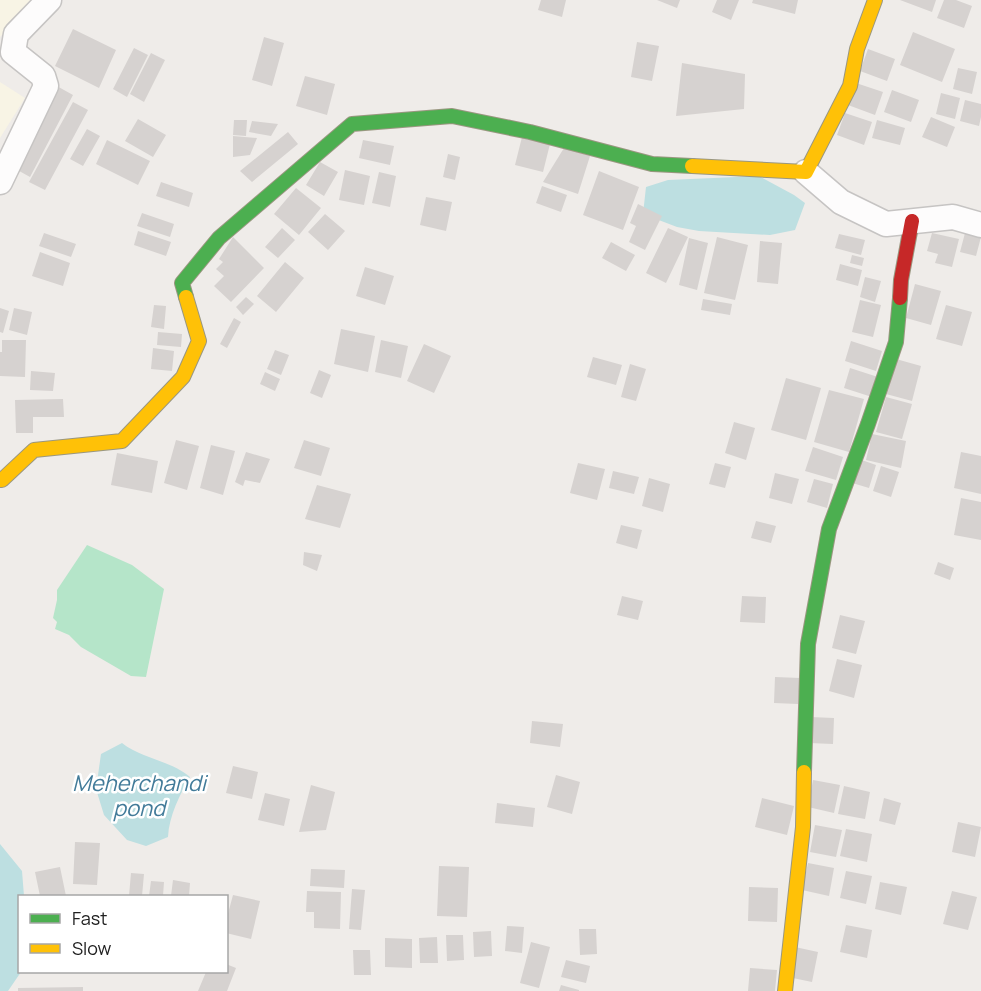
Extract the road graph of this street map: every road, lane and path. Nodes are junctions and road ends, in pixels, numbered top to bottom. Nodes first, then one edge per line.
1 (49, 0) edge
2 (875, 0) edge
3 (806, 172) junction
4 (0, 182) edge
5 (912, 221) junction
6 (981, 225) edge
7 (0, 480) edge
8 (785, 991) edge

1 - 4 street
2 - 3 street
3 - 5 street
3 - 7 street
5 - 6 street
5 - 8 street

